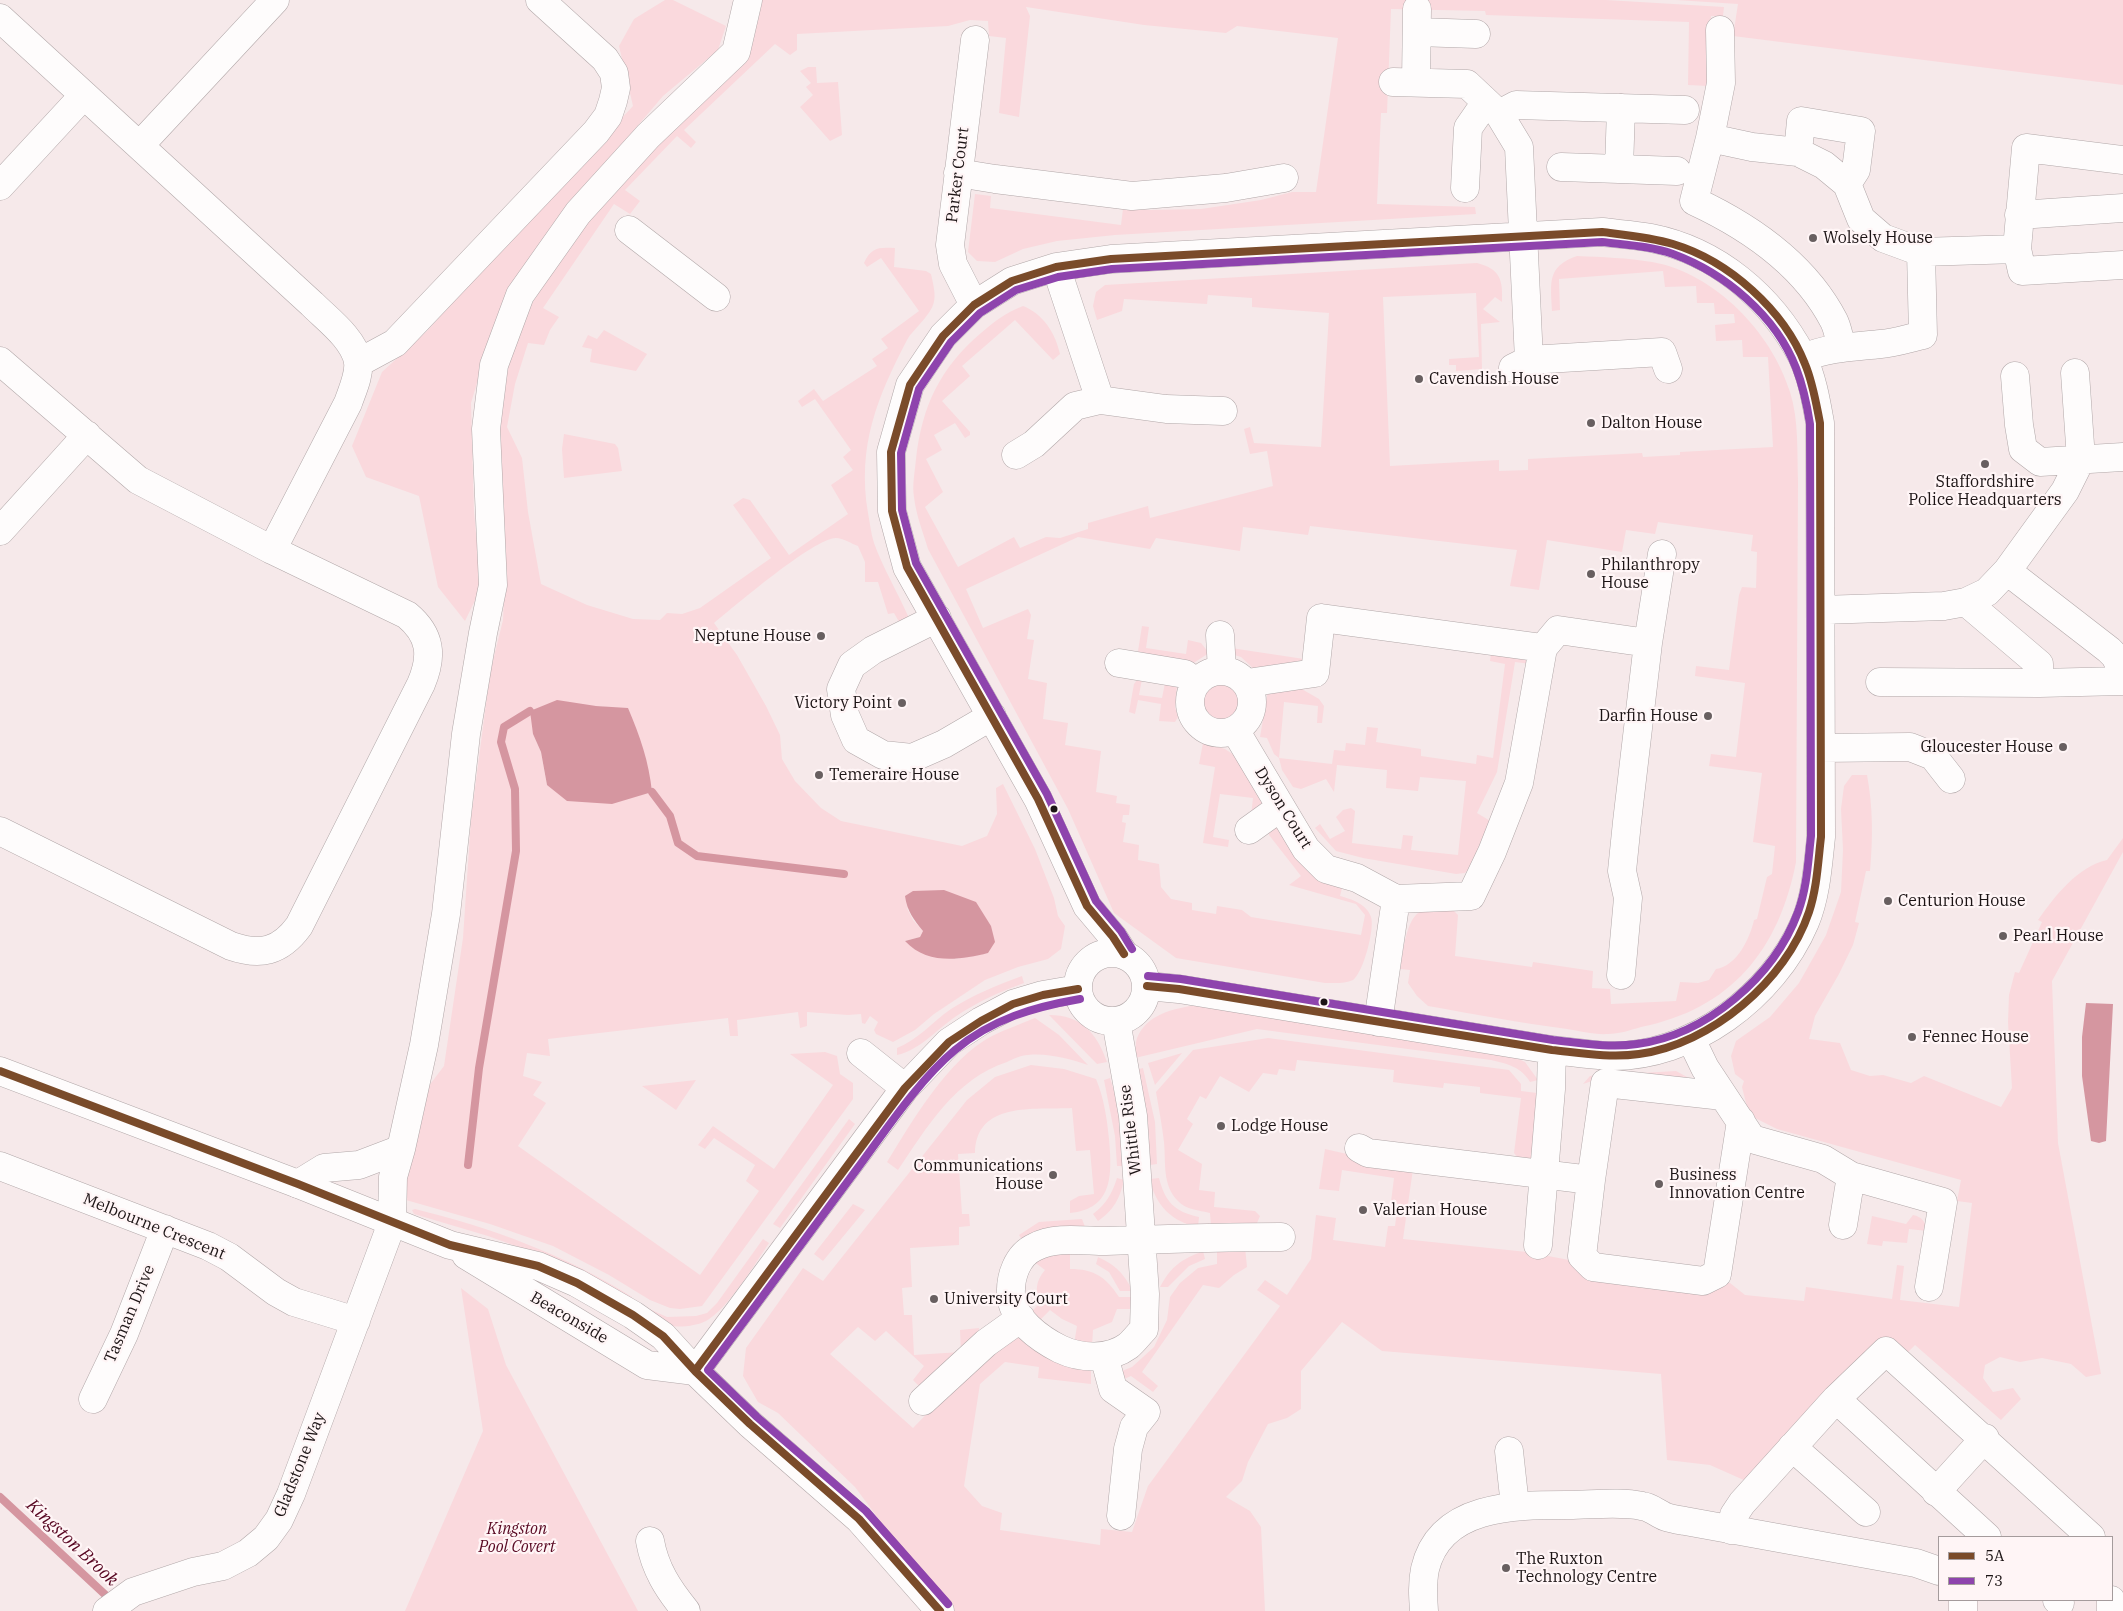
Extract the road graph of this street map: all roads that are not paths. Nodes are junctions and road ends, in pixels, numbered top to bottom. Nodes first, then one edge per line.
1 (275, 0) edge
2 (540, 0) edge
3 (748, 0) edge
4 (0, 18) edge
5 (1720, 30) dead end
6 (1476, 34) dead end
7 (975, 40) dead end
8 (84, 95) junction
9 (1492, 108) junction
10 (1621, 108) junction
11 (1685, 110) dead end
12 (1710, 138) junction
13 (140, 145) junction
14 (1798, 152) junction
15 (2123, 160) edge
16 (1561, 167) dead end
17 (1619, 169) junction
18 (1677, 171) dead end
19 (958, 173) junction
20 (1284, 178) dead end
21 (1847, 184) junction
22 (0, 186) edge
23 (1465, 188) dead end
24 (2123, 208) edge
25 (2020, 215) junction
26 (629, 230) dead end
27 (1524, 236) junction
28 (2016, 249) junction
29 (1921, 252) junction
30 (2123, 265) edge
31 (1056, 267) junction
32 (716, 297) dead end
33 (974, 305) junction
34 (1842, 347) junction
35 (1803, 358) junction
36 (0, 361) edge
37 (358, 362) junction
38 (1668, 369) dead end
39 (2075, 373) dead end
40 (2015, 376) dead end
41 (1100, 400) junction
42 (1223, 411) dead end
43 (87, 436) junction
44 (1016, 455) dead end
45 (2123, 457) edge
46 (2081, 459) junction
47 (0, 531) edge
48 (272, 550) junction
49 (1662, 554) dead end
50 (2007, 571) junction
51 (1966, 602) junction
52 (1821, 610) junction
53 (937, 618) junction
54 (1220, 635) dead end
55 (1648, 644) junction
56 (1544, 648) junction
57 (1119, 663) dead end
58 (1222, 670) junction
59 (2123, 672) edge
60 (2123, 681) edge
61 (1196, 682) junction
62 (1880, 682) dead end
63 (1247, 683) junction
64 (2039, 683) junction
65 (992, 716) junction
66 (1235, 730) junction
67 (1821, 748) junction
68 (1951, 779) dead end
69 (1281, 807) junction
70 (0, 830) edge
71 (1249, 830) dead end
72 (1396, 899) junction
73 (1124, 954) junction
74 (1621, 975) dead end
75 (1147, 986) junction
76 (1078, 989) junction
77 (1116, 1021) junction
78 (1378, 1022) junction
79 (1691, 1039) junction
80 (1552, 1050) junction
81 (861, 1054) dead end
82 (0, 1071) edge
83 (905, 1088) junction
84 (1723, 1096) junction
85 (1741, 1121) junction
86 (1359, 1148) dead end
87 (401, 1149) junction
88 (0, 1166) edge
89 (1544, 1175) junction
90 (1851, 1176) junction
91 (1591, 1180) junction
92 (298, 1184) junction
93 (392, 1223) junction
94 (1843, 1225) dead end
95 (165, 1229) junction
96 (1281, 1237) dead end
97 (1142, 1240) junction
98 (1538, 1245) dead end
99 (1929, 1287) dead end
100 (1021, 1318) junction
101 (356, 1321) junction
102 (1104, 1356) junction
103 (695, 1371) junction
104 (93, 1398) dead end
105 (1836, 1398) junction
106 (923, 1400) dead end
107 (1985, 1438) junction
108 (1792, 1447) junction
109 (1509, 1451) dead end
110 (1936, 1492) junction
111 (1515, 1506) junction
112 (1866, 1512) dead end
113 (1121, 1516) dead end
114 (1731, 1530) junction
115 (1986, 1536) edge
116 (2090, 1536) edge
117 (650, 1541) dead end
118 (1938, 1570) edge
119 (107, 1611) edge
120 (686, 1611) edge
121 (940, 1611) edge
122 (1424, 1611) edge

1 - 13 main road
2 - 37 main road
3 - 87 main road, Gladstone Way
4 - 8 main road
5 - 12 main road
6 - 9 main road
7 - 19 main road, Parker Court
8 - 13 main road
8 - 22 main road
9 - 10 main road
9 - 23 main road
9 - 27 main road
10 - 11 main road
10 - 17 main road
12 - 14 main road
12 - 34 main road
13 - 37 main road
14 - 21 main road
14 - 21 main road
15 - 25 main road
16 - 17 main road
17 - 18 main road
19 - 20 main road
19 - 33 main road, Parker Court
21 - 29 main road
24 - 25 main road
25 - 28 main road
26 - 32 main road
27 - 31 main road
27 - 35 main road
27 - 38 main road
28 - 29 main road
28 - 30 main road
29 - 34 main road
31 - 33 main road
31 - 41 main road
33 - 53 main road
34 - 35 main road
35 - 52 main road
36 - 43 main road
37 - 48 main road
39 - 46 main road
40 - 46 main road
41 - 42 main road
41 - 44 main road
43 - 47 main road
43 - 48 main road
45 - 46 main road
46 - 50 main road
48 - 70 main road
49 - 55 main road
50 - 51 main road
50 - 59 main road
51 - 52 main road
51 - 64 main road
52 - 67 main road
53 - 65 main road
53 - 65 main road
54 - 58 main road
55 - 56 main road
55 - 74 main road
56 - 63 main road
56 - 72 main road
57 - 61 main road
58 - 61 main road
58 - 63 main road
60 - 64 main road
61 - 66 main road
62 - 64 main road
63 - 66 main road
65 - 73 main road
66 - 69 main road, Dyson Court
67 - 68 main road
67 - 79 main road
69 - 71 main road
69 - 72 main road, Dyson Court
72 - 78 main road
73 - 75 main road
73 - 76 main road
75 - 77 main road
75 - 78 main road
76 - 77 main road
76 - 83 main road
77 - 97 main road, Whittle Rise
78 - 80 main road
79 - 80 main road
79 - 84 main road
80 - 89 main road
81 - 83 main road
82 - 92 main road, Beaconside
83 - 103 main road
84 - 85 main road
84 - 91 main road
85 - 90 main road
85 - 91 main road
86 - 89 main road
87 - 92 main road
87 - 93 main road, Gladstone Way
88 - 95 main road, Melbourne Crescent
89 - 91 main road
89 - 98 main road
90 - 94 main road
90 - 99 main road
92 - 93 main road, Beaconside
93 - 101 main road, Gladstone Way
93 - 103 main road, Beaconside
95 - 101 main road, Melbourne Crescent
95 - 104 main road, Tasman Drive
96 - 97 main road, Whittle Rise
97 - 100 main road, Whittle Rise
97 - 102 main road, Whittle Rise
100 - 102 main road, Whittle Rise
100 - 106 main road
101 - 119 main road, Gladstone Way
102 - 113 main road
103 - 121 main road, Beaconside
105 - 107 main road
105 - 108 main road
105 - 110 main road
107 - 110 main road
107 - 116 main road
108 - 112 main road
108 - 114 main road
109 - 111 main road
110 - 115 main road
111 - 114 main road
111 - 122 main road
114 - 118 main road
117 - 120 main road

